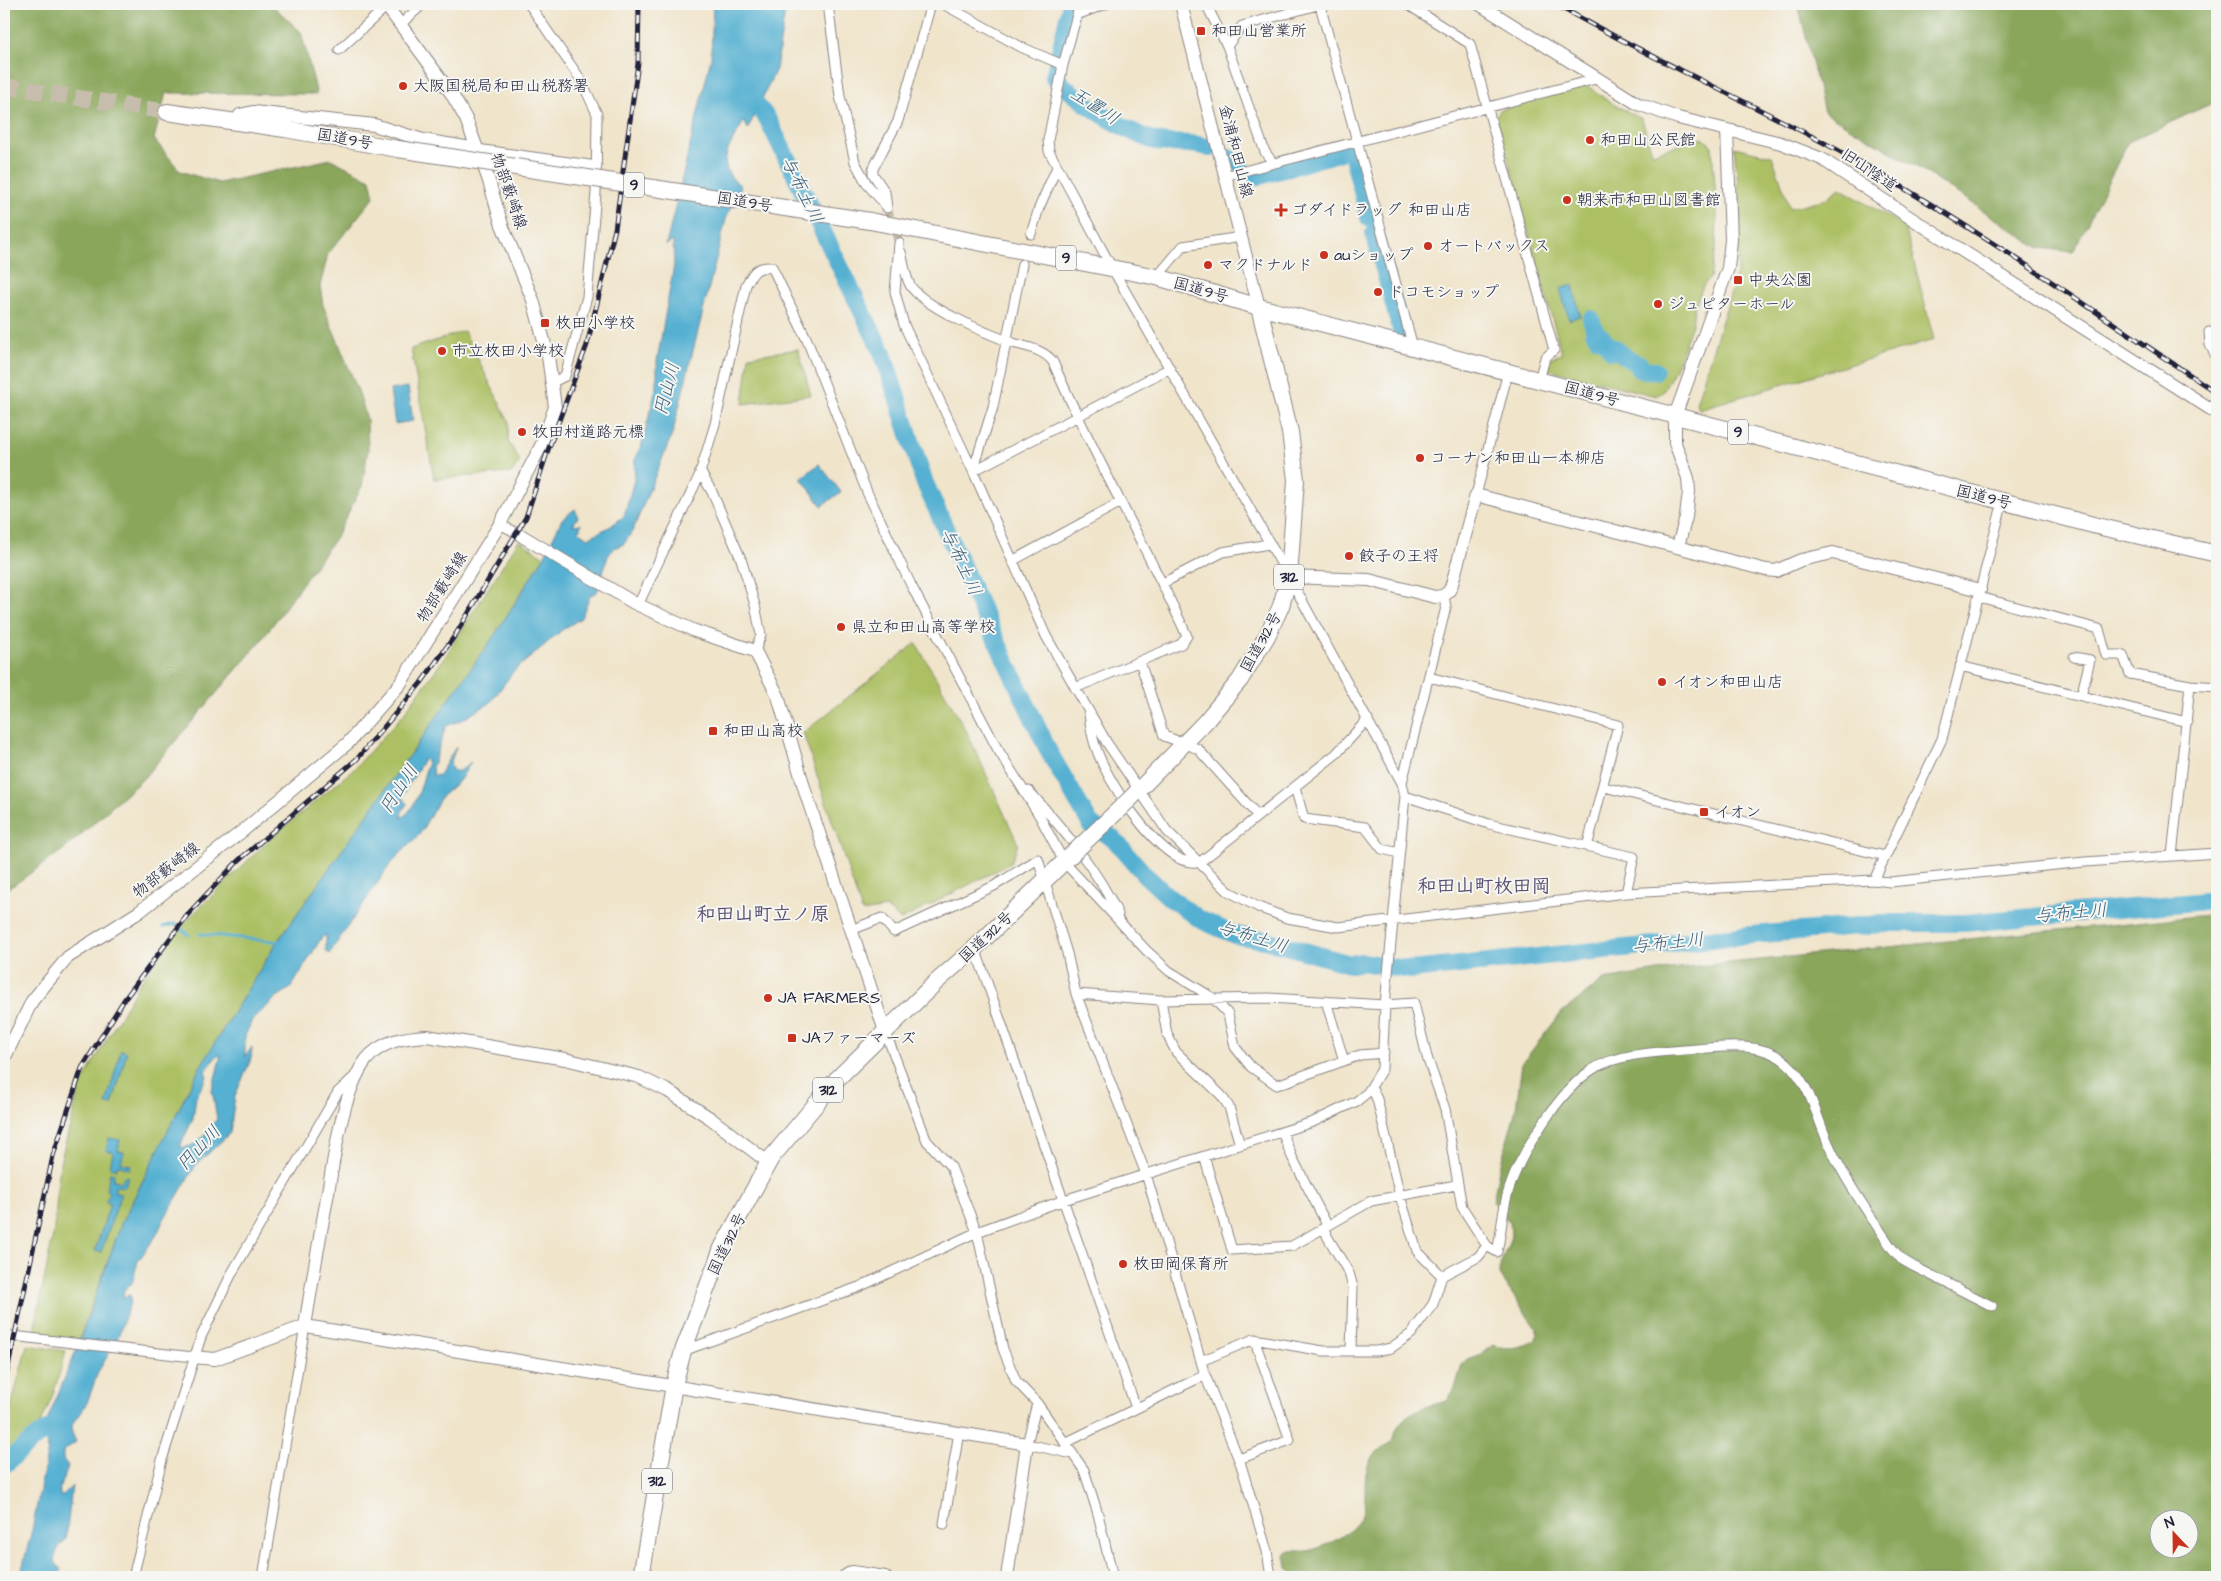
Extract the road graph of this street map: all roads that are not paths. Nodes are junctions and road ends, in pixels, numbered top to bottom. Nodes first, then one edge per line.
1 (423, 4) edge
2 (828, 4) edge
3 (931, 4) edge
4 (943, 4) edge
5 (1080, 4) edge
6 (1106, 4) edge
7 (1206, 4) edge
8 (1407, 4) edge
9 (1479, 4) edge
10 (386, 5) edge
11 (533, 5) edge
12 (1184, 5) edge
13 (1321, 5) edge
14 (1079, 14) junction
15 (401, 24) junction
16 (1227, 46) junction
17 (338, 50) dead end
18 (1062, 64) junction
19 (1596, 79) junction
20 (1487, 106) junction
21 (167, 112) tunnel mouth
22 (238, 123) junction
23 (1727, 130) junction
24 (1357, 141) junction
25 (477, 149) junction
26 (1273, 163) junction
27 (597, 166) junction
28 (1057, 167) junction
29 (1225, 176) junction
30 (1030, 234) dead end
31 (1241, 237) junction
32 (1022, 264) dead end
33 (1112, 268) junction
34 (1157, 277) junction
35 (1259, 306) junction
36 (2209, 332) dead end
37 (1006, 340) junction
38 (1413, 347) junction
39 (2217, 358) edge
40 (1170, 368) junction
41 (1508, 372) junction
42 (1539, 380) junction
43 (553, 382) junction
44 (2217, 413) edge
45 (1675, 416) junction
46 (1076, 417) junction
47 (700, 470) junction
48 (973, 471) junction
49 (1476, 495) junction
50 (2003, 501) junction
51 (1121, 502) junction
52 (500, 524) junction
53 (522, 536) joint
54 (1269, 544) junction
55 (1678, 546) junction
56 (2217, 554) edge
57 (1012, 561) junction
58 (1289, 577) junction
59 (1163, 583) junction
60 (1979, 593) junction
61 (1444, 596) junction
62 (636, 604) junction
63 (755, 652) junction
64 (2074, 656) dead end
65 (1140, 662) junction
66 (1960, 666) junction
67 (1429, 677) junction
68 (2190, 685) junction
69 (2217, 687) edge
70 (1075, 688) junction
71 (2081, 696) junction
72 (1088, 709) junction
73 (1368, 720) junction
74 (2187, 722) junction
75 (1175, 740) dead end
76 (1193, 747) dead end
77 (1014, 774) junction
78 (1402, 783) junction
79 (1296, 787) junction
80 (1604, 788) junction
81 (1135, 794) junction
82 (1405, 796) junction
83 (1258, 816) junction
84 (1587, 847) junction
85 (1399, 853) junction
86 (2217, 853) edge
87 (1885, 856) junction
88 (2172, 856) junction
89 (1067, 859) junction
90 (1199, 863) junction
91 (1874, 880) junction
92 (1045, 881) junction
93 (1626, 894) junction
94 (1121, 922) junction
95 (1393, 923) junction
96 (851, 930) junction
97 (976, 948) junction
98 (1076, 994) junction
99 (1213, 998) junction
100 (1161, 1000) junction
101 (1326, 1001) junction
102 (1385, 1005) junction
103 (885, 1031) junction
104 (1384, 1053) junction
105 (4, 1059) edge
106 (1344, 1061) junction
107 (357, 1074) junction
108 (1371, 1087) junction
109 (1282, 1132) junction
110 (1240, 1145) junction
111 (1204, 1156) junction
112 (769, 1162) junction
113 (1146, 1174) junction
114 (1456, 1185) junction
115 (1400, 1196) junction
116 (1064, 1200) junction
117 (1326, 1228) junction
118 (977, 1232) junction
119 (1487, 1246) junction
120 (1442, 1276) junction
121 (1992, 1306) dead end
122 (305, 1326) junction
123 (4, 1336) edge
124 (1254, 1339) junction
125 (1351, 1350) junction
126 (683, 1351) junction
127 (194, 1357) junction
128 (1202, 1361) junction
129 (1205, 1375) junction
130 (674, 1385) junction
131 (1037, 1403) junction
132 (1136, 1408) junction
133 (959, 1432) junction
134 (1065, 1443) junction
135 (1027, 1444) junction
136 (1073, 1454) junction
137 (1239, 1459) junction
138 (944, 1524) dead end
139 (133, 1577) edge
140 (263, 1577) edge
141 (641, 1577) edge
142 (844, 1577) edge
143 (884, 1577) edge
144 (1007, 1577) edge
145 (1113, 1577) edge
146 (1271, 1577) edge

1 - 15 street
2 - 3 street
4 - 18 street
5 - 14 street
6 - 14 street
7 - 16 street
8 - 20 street
9 - 19 street, 旧山陰道
10 - 15 street, 物部藪崎線
10 - 17 street
11 - 27 street
12 - 29 street, 金浦和田山線
13 - 16 street
13 - 24 street
14 - 18 street
15 - 25 street, 物部藪崎線
16 - 26 street
18 - 28 street
19 - 20 street
19 - 23 street, 旧山陰道
20 - 24 street
20 - 42 street
21 - 22 highway, 国道9号 / 9
22 - 25 street
22 - 33 highway, 国道9号 / 9, bridge
23 - 44 street, 旧山陰道
23 - 45 street
24 - 26 street
24 - 38 street
25 - 27 street
25 - 43 street, 物部藪崎線
26 - 29 street
27 - 43 street
28 - 30 street
28 - 33 street
29 - 31 street, 金浦和田山線
31 - 34 street
31 - 35 street, 金浦和田山線
32 - 37 street
33 - 34 highway, 国道9号 / 9
33 - 40 street
34 - 35 highway, 国道9号 / 9
35 - 38 highway, 国道9号 / 9
35 - 58 highway, 国道312号 / 312
36 - 39 street
37 - 46 street
37 - 48 street
37 - 48 street
38 - 41 highway, 国道9号 / 9
40 - 46 street
40 - 54 street
41 - 42 highway, 国道9号 / 9
41 - 49 street
42 - 45 highway, 国道9号 / 9
43 - 52 street, 物部藪崎線
45 - 50 highway, 国道9号 / 9
45 - 55 street
46 - 48 street
46 - 51 street
47 - 62 street
47 - 63 street
47 - 77 street
48 - 57 street
49 - 55 street
49 - 61 street
50 - 56 highway, 国道9号 / 9
50 - 60 street
51 - 57 street
51 - 59 street
52 - 53 street
52 - 105 street, 物部藪崎線
53 - 62 street
54 - 58 street
54 - 59 street
55 - 60 street
57 - 70 street
58 - 61 street
58 - 73 street
58 - 81 highway, 国道312号 / 312
59 - 65 street
60 - 66 street
60 - 68 street
61 - 67 street
62 - 63 street
63 - 96 street
64 - 71 street
65 - 70 street
65 - 75 street
66 - 71 street
66 - 87 street
67 - 78 street
67 - 80 street
68 - 69 street
68 - 74 street
70 - 72 street
71 - 74 street
72 - 81 street
72 - 90 street
73 - 78 street
73 - 79 street
74 - 88 street
76 - 83 street
77 - 89 street
77 - 94 street
78 - 82 street
79 - 83 street
79 - 85 street
80 - 84 street
80 - 87 street
81 - 89 highway, 国道312号 / 312, bridge
81 - 90 street
82 - 84 street
82 - 85 street
83 - 90 street
84 - 93 street
85 - 95 street
86 - 88 street
87 - 91 street
88 - 91 street
89 - 92 highway, 国道312号 / 312
89 - 94 street
90 - 95 street
91 - 93 street
92 - 96 street
92 - 97 highway, 国道312号 / 312
92 - 98 street
93 - 95 street
94 - 99 street
95 - 102 street
96 - 103 street
97 - 103 highway, 国道312号 / 312
97 - 116 street
98 - 100 street
98 - 113 street
99 - 100 street
99 - 101 street
99 - 106 street
100 - 110 street
101 - 102 street
101 - 106 street
102 - 104 street
102 - 114 street
103 - 112 highway, 国道312号 / 312
103 - 118 street
104 - 106 street
104 - 108 street
107 - 112 street
107 - 122 street
107 - 127 street
108 - 109 street
108 - 115 street
109 - 110 street
109 - 117 street
110 - 111 street
111 - 113 street
111 - 117 street
112 - 126 highway, 国道312号 / 312
113 - 116 street
113 - 128 street
114 - 115 street
114 - 119 street
115 - 117 street
115 - 120 street
116 - 118 street
116 - 132 street
117 - 125 street
118 - 126 street
118 - 131 street
119 - 120 street
119 - 121 street
120 - 125 street
122 - 127 street
122 - 130 street
122 - 140 street
123 - 127 street
124 - 125 street
124 - 128 street
124 - 137 street
126 - 130 highway, 国道312号 / 312
127 - 139 street
128 - 129 street
129 - 132 street
129 - 137 street
130 - 133 street
130 - 141 highway, 国道312号 / 312
131 - 134 street
131 - 135 street
132 - 134 street
133 - 135 street
133 - 138 street
134 - 136 street
135 - 136 street
135 - 144 street
136 - 145 street
137 - 146 street
142 - 143 street

